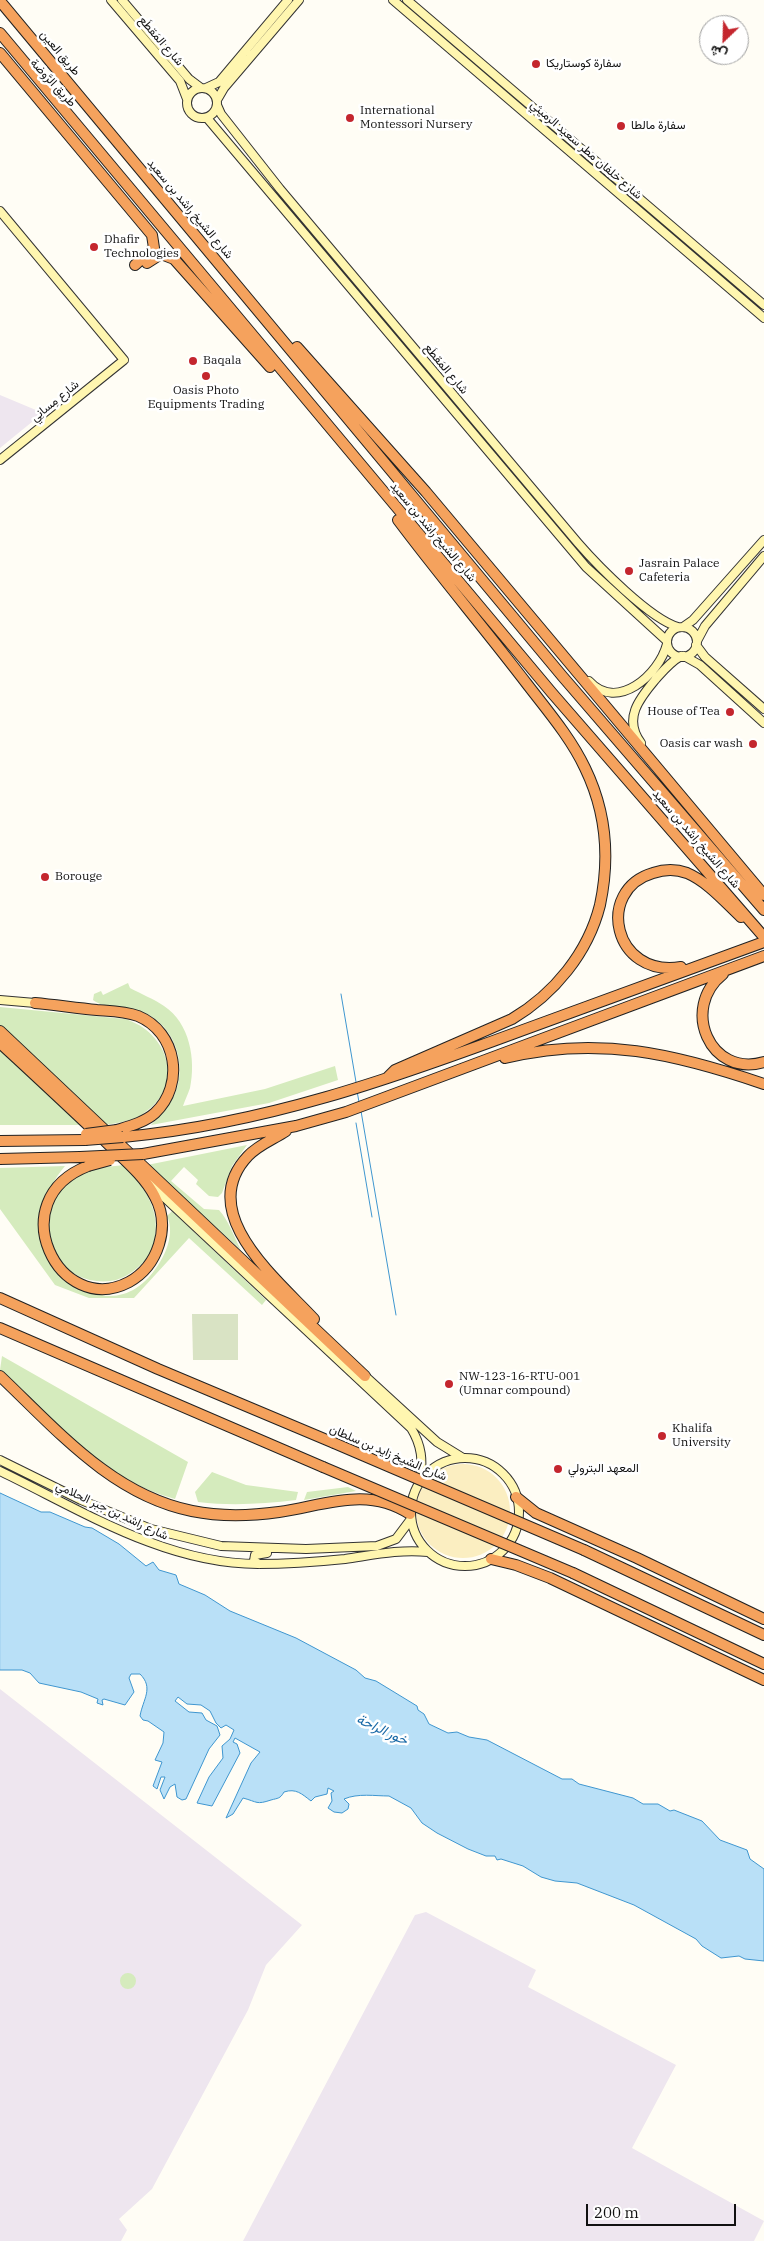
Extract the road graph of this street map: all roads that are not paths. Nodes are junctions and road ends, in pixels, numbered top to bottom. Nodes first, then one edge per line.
1 (7, 0) edge
2 (111, 0) edge
3 (122, 0) edge
4 (288, 0) edge
5 (299, 0) edge
6 (393, 0) edge
7 (407, 0) edge
8 (0, 1) edge
9 (0, 33) edge
10 (0, 44) edge
11 (0, 53) edge
12 (204, 88) junction
13 (187, 99) junction
14 (217, 103) junction
15 (206, 118) junction
16 (100, 122) junction
17 (558, 130) junction
18 (552, 136) junction
19 (87, 138) junction
20 (0, 211) edge
21 (662, 225) junction
22 (314, 244) junction
23 (361, 285) junction
24 (764, 306) edge
25 (764, 318) edge
26 (268, 321) junction
27 (417, 367) junction
28 (437, 376) junction
29 (323, 422) junction
30 (334, 434) junction
31 (0, 460) edge
32 (764, 540) edge
33 (764, 556) edge
34 (680, 627) junction
35 (667, 642) junction
36 (696, 643) junction
37 (682, 656) junction
38 (566, 659) junction
39 (764, 709) edge
40 (764, 723) edge
41 (659, 769) junction
42 (764, 895) edge
43 (764, 910) edge
44 (762, 933) edge
45 (764, 942) edge
46 (764, 956) edge
47 (704, 963) junction
48 (730, 969) junction
49 (0, 1000) edge
50 (35, 1003) joint
51 (0, 1031) edge
52 (0, 1042) edge
53 (764, 1062) edge
54 (387, 1078) junction
55 (764, 1084) edge
56 (414, 1086) junction
57 (296, 1126) junction
58 (120, 1134) junction
59 (0, 1135) edge
60 (0, 1141) edge
61 (31, 1141) junction
62 (143, 1154) junction
63 (0, 1159) edge
64 (129, 1164) junction
65 (0, 1298) edge
66 (0, 1328) edge
67 (0, 1376) edge
68 (365, 1376) junction
69 (463, 1458) junction
70 (0, 1460) edge
71 (0, 1471) edge
72 (420, 1482) junction
73 (516, 1496) junction
74 (411, 1516) junction
75 (306, 1549) junction
76 (428, 1552) junction
77 (491, 1560) junction
78 (259, 1564) junction
79 (764, 1619) edge
80 (764, 1635) edge
81 (764, 1664) edge
82 (764, 1680) edge

1 - 16 highway, طريق الرَّوضة
2 - 13 street, شارع المَقطَع
3 - 12 street, شارع المَقطَع
4 - 12 street
5 - 14 street
6 - 18 street, شارع خلفان مطر سعيد الرميثي
7 - 17 street, شارع خلفان مطر سعيد الرميثي
8 - 16 highway, طريق العين
9 - 19 highway
10 - 19 highway, طريق الرَّوضة
11 - 29 highway
12 - 13 street
12 - 14 street
13 - 15 street
14 - 15 street
14 - 23 street, شارع المَقطَع
15 - 22 street, شارع المَقطَع
16 - 26 highway, شارع الشيخ راشد بن سعيد
17 - 18 street
17 - 21 street, شارع خلفان مطر سعيد الرميثي
18 - 21 street, شارع خلفان مطر سعيد الرميثي
19 - 29 highway, شارع الشيخ راشد بن سعيد
20 - 31 street, شارع مِسانِي
21 - 24 street, شارع خلفان مطر سعيد الرميثي
21 - 25 street, شارع خلفان مطر سعيد الرميثي
22 - 23 street
22 - 27 street, شارع المَقطَع
23 - 28 street, شارع المَقطَع
26 - 38 highway
26 - 43 highway, شارع الشيخ راشد بن سعيد
27 - 28 street
27 - 35 street, شارع المَقطَع
28 - 34 street, شارع المَقطَع
29 - 30 highway, شارع الشيخ راشد بن سعيد
30 - 44 highway, شارع الشيخ راشد بن سعيد
30 - 54 highway
32 - 34 street
33 - 36 street
34 - 35 street
34 - 36 street
35 - 37 street
35 - 38 street
36 - 37 street
36 - 39 street
37 - 40 street
37 - 41 street
38 - 41 highway
41 - 42 highway
44 - 47 highway
45 - 47 highway
46 - 48 highway
47 - 54 highway
48 - 53 highway
48 - 56 highway
49 - 50 street
50 - 58 highway
51 - 68 highway
52 - 64 highway
54 - 58 highway
55 - 56 highway
56 - 57 highway
57 - 62 highway
57 - 68 highway
58 - 61 highway, bridge
59 - 61 highway
60 - 61 highway
62 - 63 highway, bridge
62 - 64 highway, bridge
64 - 72 street
65 - 80 highway, شارع الشيخ زايد بن سلطان, bridge
66 - 81 highway, bridge
67 - 74 highway
68 - 69 street
69 - 72 street
69 - 73 street
70 - 75 street, شارع راشد بن جبر الحلامي
71 - 78 street, شارع راشد بن جبر الحلامي
72 - 74 street
73 - 77 street
73 - 79 highway
74 - 75 street, شارع راشد بن جبر الحلامي
74 - 76 street
75 - 78 street
76 - 77 street
76 - 78 street, شارع راشد بن جبر الحلامي
77 - 82 highway

